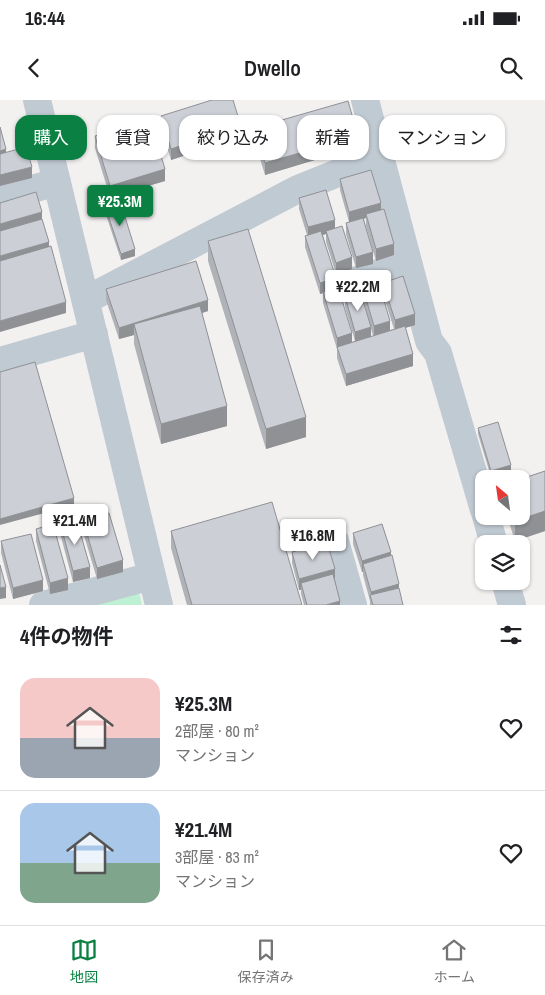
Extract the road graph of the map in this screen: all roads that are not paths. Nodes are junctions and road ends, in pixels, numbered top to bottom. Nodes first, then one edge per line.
1 (37, 100) edge
2 (365, 100) edge
3 (379, 152) edge
4 (379, 156) edge
5 (381, 160) edge
6 (57, 182) junction
7 (0, 198) edge
8 (408, 263) junction
9 (351, 282) dead end
10 (86, 300) junction
11 (94, 334) junction
12 (0, 361) edge
13 (475, 479) edge
14 (335, 541) dead end
15 (152, 576) junction
16 (508, 590) edge
17 (43, 605) edge
18 (159, 605) edge
19 (353, 605) edge
20 (512, 605) edge

1 - 6 street
2 - 3 street
4 - 10 street
5 - 8 street
6 - 7 street
6 - 10 street
8 - 9 street
8 - 13 street
10 - 11 street
11 - 12 street
11 - 15 street
14 - 19 street
15 - 17 street
15 - 18 street
16 - 20 street

